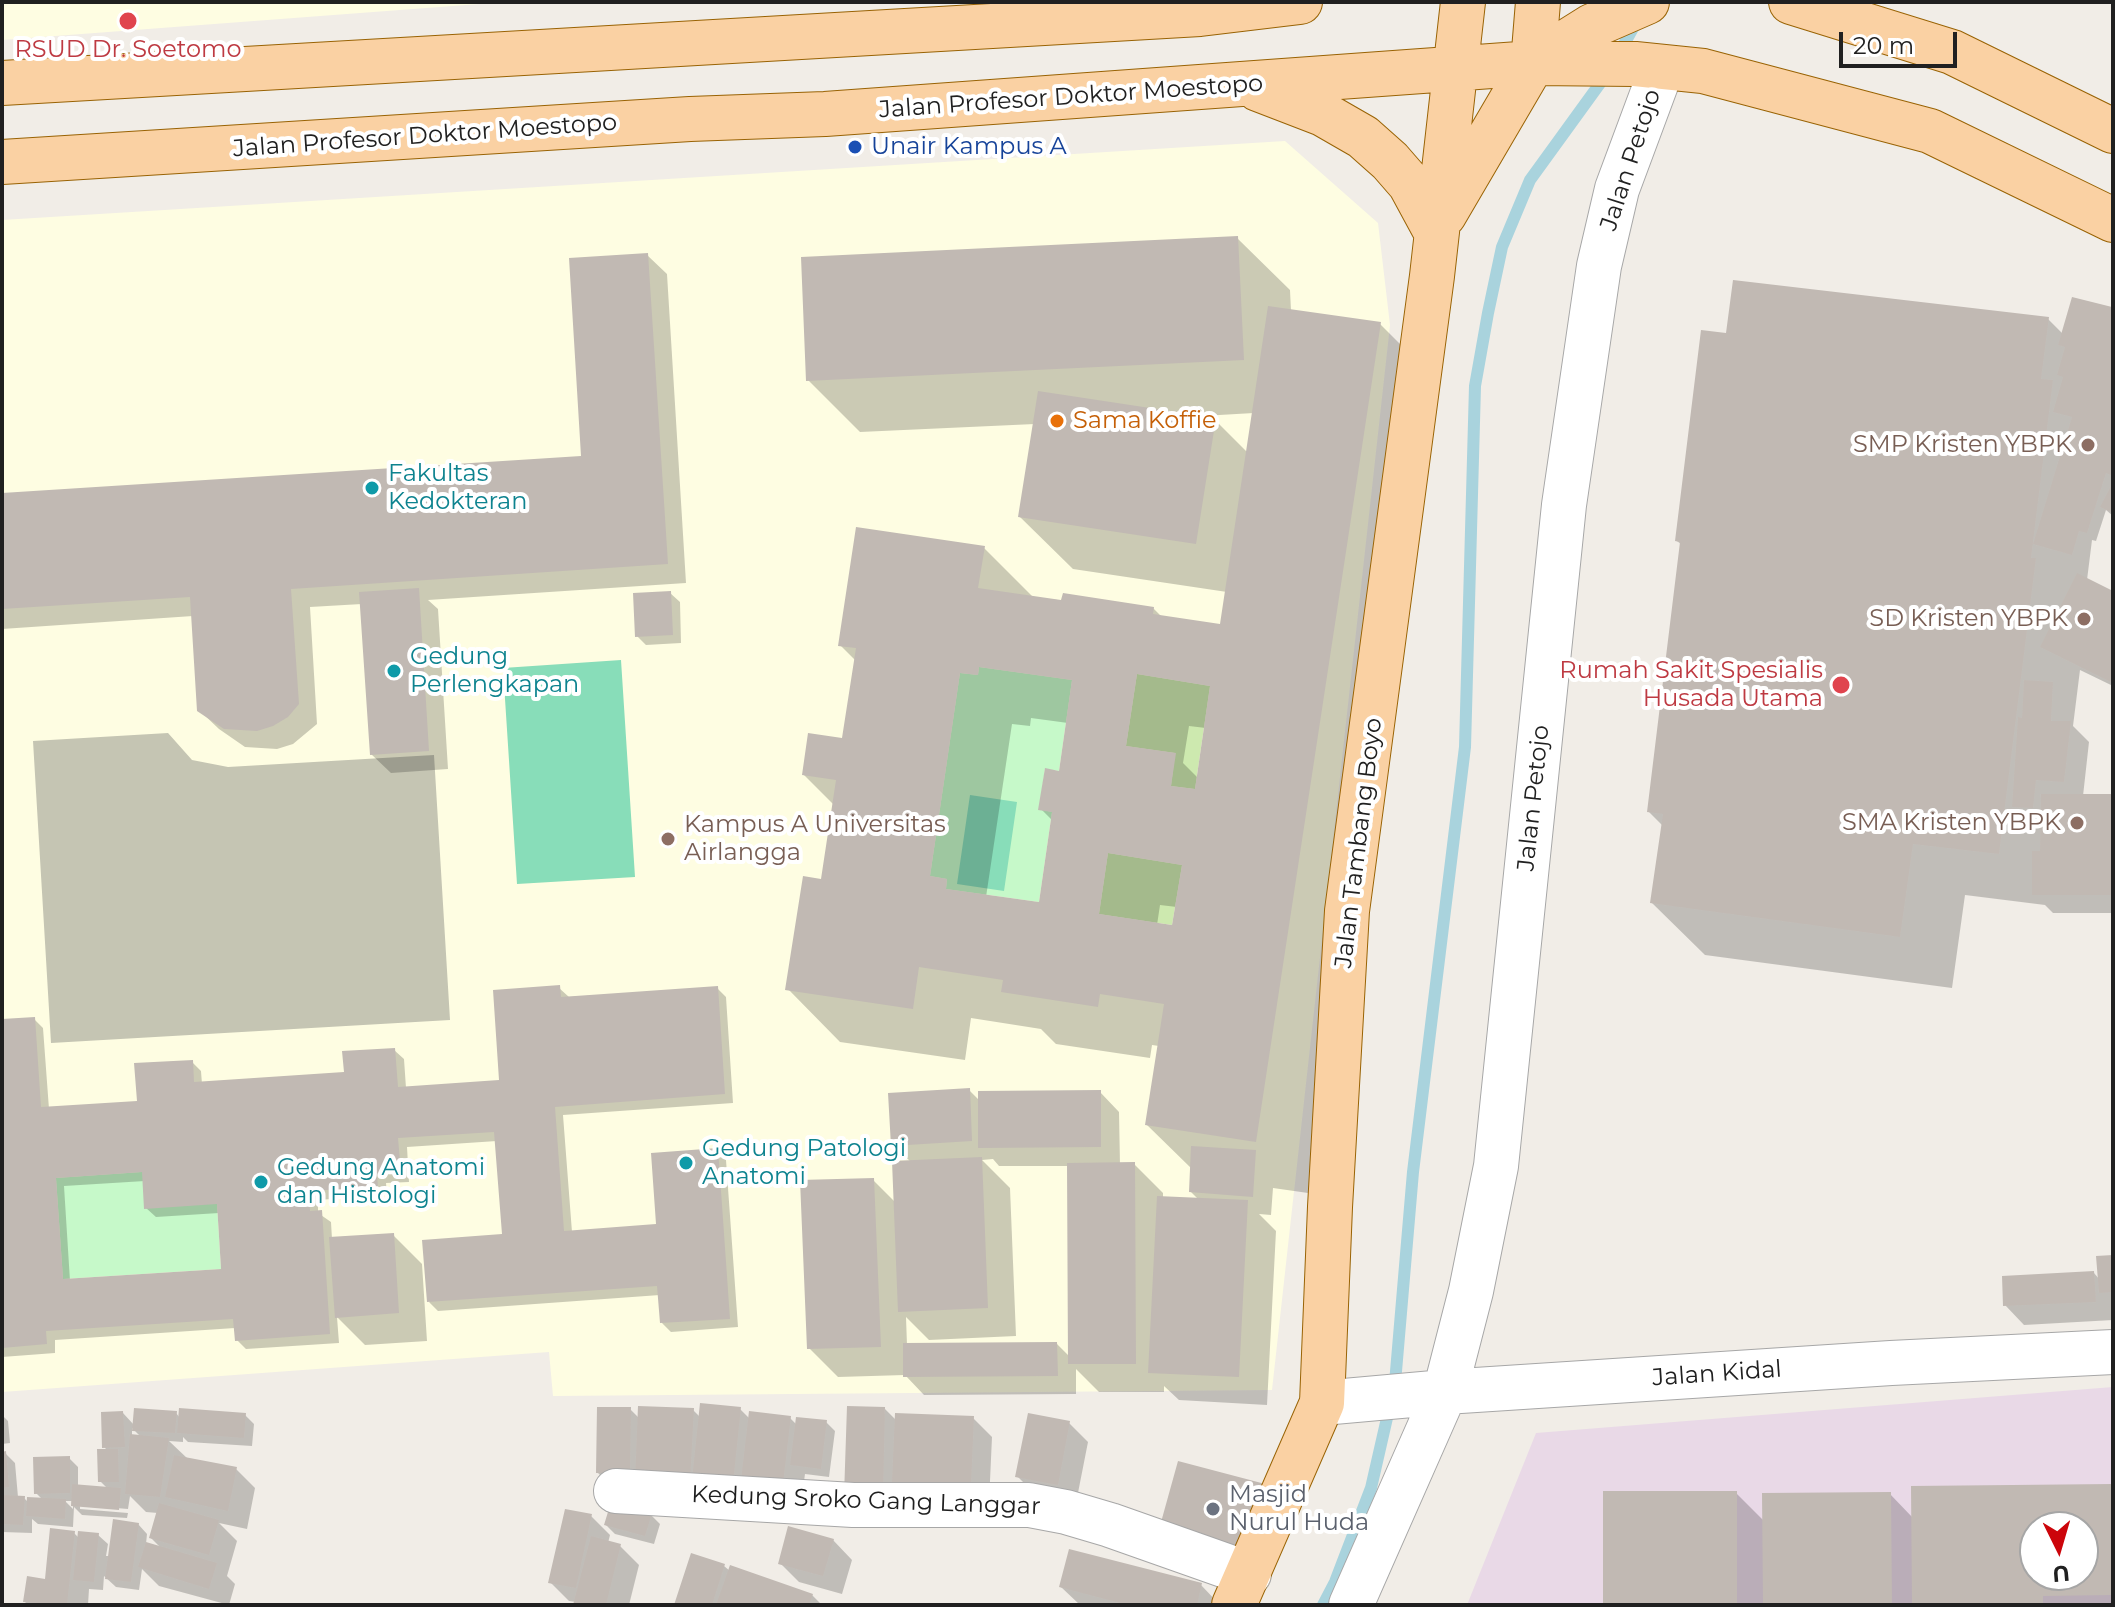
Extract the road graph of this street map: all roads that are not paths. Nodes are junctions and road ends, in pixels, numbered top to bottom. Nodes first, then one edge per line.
1 (1300, 2) edge
2 (1463, 2) edge
3 (1538, 2) edge
4 (1647, 2) edge
5 (1791, 2) edge
6 (1209, 8) edge
7 (1589, 45) junction
8 (1533, 63) junction
9 (1648, 66) junction
10 (1456, 67) junction
11 (2, 83) edge
12 (1248, 85) junction
13 (2113, 131) edge
14 (2, 162) edge
15 (2113, 220) edge
16 (1436, 232) junction
17 (2113, 1352) edge
18 (1434, 1393) junction
19 (1340, 1401) junction
20 (616, 1491) dead end
21 (1241, 1589) edge
22 (1351, 1605) edge

1 - 6 main road
2 - 10 main road, Jalan Tambang Boyo
3 - 8 main road
4 - 7 main road
5 - 13 main road
6 - 11 main road
7 - 8 main road, Jalan Profesor Doktor Moestopo
7 - 9 main road, Jalan Profesor Doktor Moestopo
8 - 10 main road, Jalan Profesor Doktor Moestopo
8 - 16 main road
9 - 15 main road, Jalan Profesor Doktor Moestopo
9 - 18 street, Jalan Petojo
10 - 12 main road, Jalan Profesor Doktor Moestopo
10 - 16 main road, Jalan Tambang Boyo
12 - 14 main road, Jalan Profesor Doktor Moestopo
12 - 16 main road
16 - 19 main road, Jalan Tambang Boyo
17 - 18 street, Jalan Kidal
18 - 19 street, Jalan Kidal
18 - 22 street, Jalan Petojo
19 - 21 main road, Jalan Tambang Boyo
20 - 21 street, Kedung Sroko Gang Langgar

